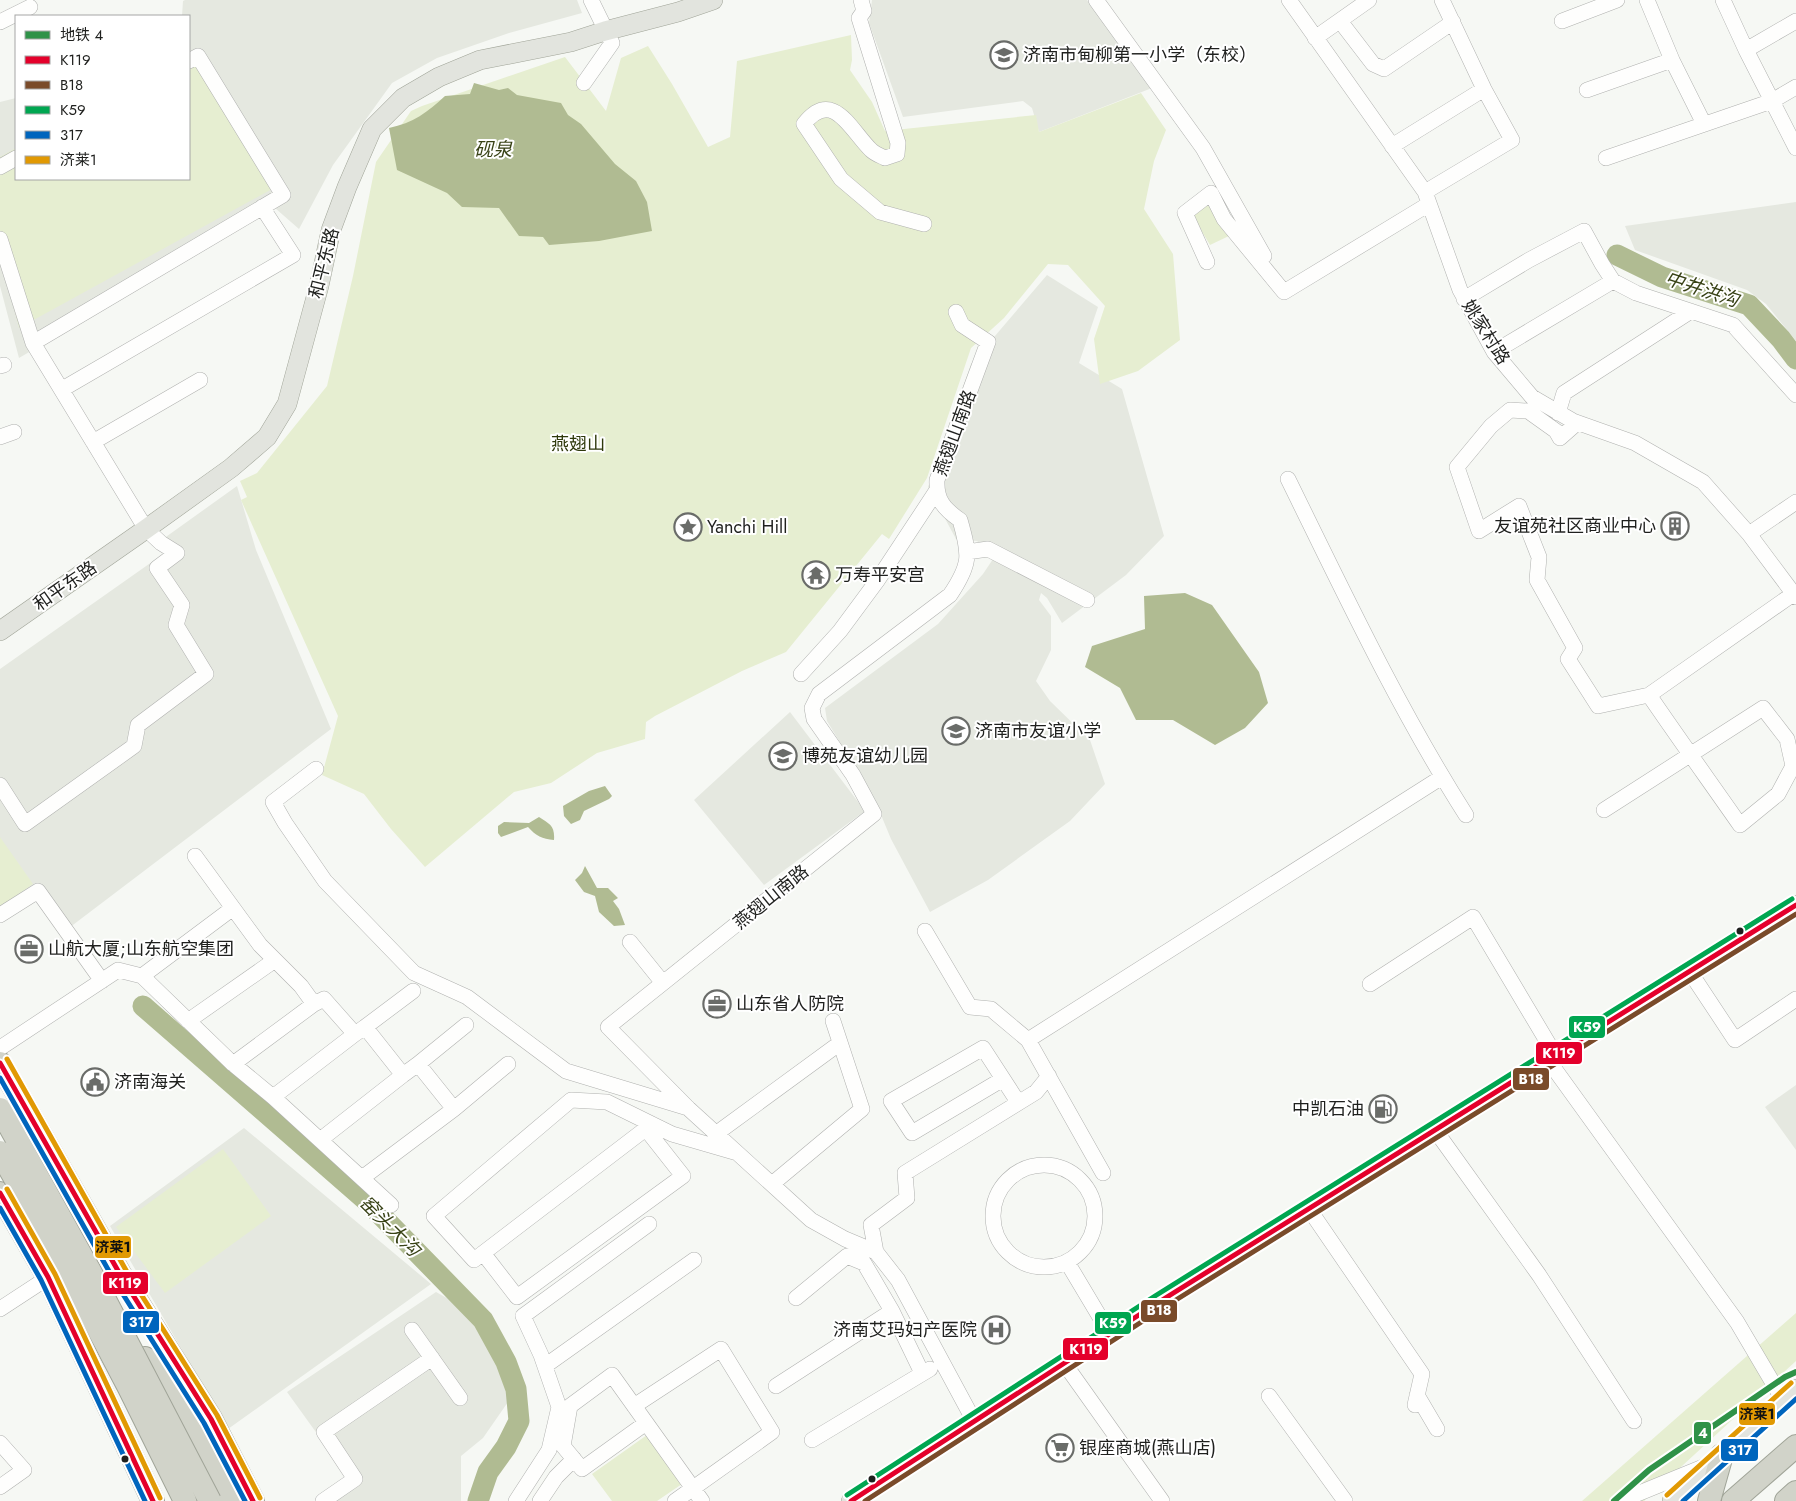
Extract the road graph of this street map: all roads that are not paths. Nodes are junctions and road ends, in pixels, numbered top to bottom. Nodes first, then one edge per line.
1 (591, 0) edge
2 (713, 0) edge
3 (861, 0) edge
4 (1096, 0) edge
5 (1289, 0) edge
6 (1369, 0) edge
7 (1442, 0) edge
8 (1617, 0) edge
9 (1647, 0) edge
10 (1723, 0) edge
11 (30, 7) dead end
12 (1340, 21) junction
13 (1562, 21) dead end
14 (1796, 21) edge
15 (0, 22) edge
16 (1453, 22) junction
17 (605, 31) junction
18 (1316, 38) junction
19 (1746, 50) junction
20 (190, 60) edge
21 (1672, 60) junction
22 (584, 82) dead end
23 (1796, 87) edge
24 (1484, 89) junction
25 (1586, 90) dead end
26 (1772, 101) junction
27 (1704, 124) junction
28 (1392, 146) junction
29 (1796, 148) edge
30 (1606, 158) dead end
31 (15, 159) edge
32 (0, 167) edge
33 (1427, 198) junction
34 (262, 207) junction
35 (924, 224) dead end
36 (0, 239) edge
37 (1207, 262) dead end
38 (1613, 280) junction
39 (1284, 292) junction
40 (1464, 299) junction
41 (1692, 311) junction
42 (956, 312) dead end
43 (33, 343) junction
44 (1494, 352) junction
45 (200, 380) dead end
46 (66, 387) dead end
47 (1796, 395) edge
48 (1558, 413) junction
49 (1577, 423) junction
50 (93, 442) junction
51 (1288, 479) dead end
52 (936, 490) junction
53 (1796, 502) edge
54 (146, 529) junction
55 (1749, 534) junction
56 (967, 552) junction
57 (1795, 594) edge
58 (1087, 600) dead end
59 (0, 630) edge
60 (800, 674) dead end
61 (1649, 695) junction
62 (1690, 754) junction
63 (316, 769) dead end
64 (1442, 777) junction
65 (0, 785) edge
66 (1604, 810) dead end
67 (1466, 815) dead end
68 (195, 856) dead end
69 (1796, 905) edge
70 (233, 908) junction
71 (0, 915) edge
72 (925, 931) dead end
73 (630, 942) dead end
74 (275, 960) junction
75 (1690, 972) junction
76 (142, 976) junction
77 (102, 981) junction
78 (663, 983) junction
79 (1370, 984) dead end
80 (413, 991) dead end
81 (1796, 999) edge
82 (314, 1004) junction
83 (188, 1021) junction
84 (833, 1021) dead end
85 (466, 1025) dead end
86 (360, 1031) junction
87 (1028, 1040) junction
88 (840, 1042) junction
89 (0, 1048) edge
90 (1551, 1056) junction
91 (0, 1063) edge
92 (234, 1064) junction
93 (418, 1064) junction
94 (508, 1064) dead end
95 (403, 1075) junction
96 (1049, 1076) junction
97 (1003, 1079) junction
98 (273, 1097) junction
99 (1016, 1099) dead end
100 (0, 1109) edge
101 (454, 1109) junction
102 (689, 1109) junction
103 (649, 1126) junction
104 (1435, 1130) junction
105 (716, 1133) junction
106 (320, 1140) junction
107 (0, 1152) edge
108 (738, 1153) junction
109 (1103, 1172) dead end
110 (362, 1178) junction
111 (772, 1184) junction
112 (0, 1193) edge
113 (391, 1205) dead end
114 (1308, 1209) junction
115 (649, 1224) dead end
116 (102, 1242) junction
117 (876, 1252) junction
118 (483, 1253) junction
119 (694, 1260) dead end
120 (1067, 1262) junction
121 (81, 1276) junction
122 (48, 1277) junction
123 (796, 1298) dead end
124 (0, 1309) edge
125 (892, 1311) junction
126 (412, 1330) dead end
127 (1110, 1334) junction
128 (432, 1358) junction
129 (942, 1361) junction
130 (1064, 1363) junction
131 (545, 1366) junction
132 (922, 1373) junction
133 (776, 1386) dead end
134 (1790, 1395) edge
135 (1269, 1396) dead end
136 (460, 1398) dead end
137 (634, 1406) junction
138 (974, 1421) junction
139 (1634, 1422) dead end
140 (646, 1423) junction
141 (1437, 1429) dead end
142 (812, 1440) dead end
143 (0, 1443) edge
144 (1796, 1446) edge
145 (574, 1459) junction
146 (1718, 1459) junction
147 (0, 1486) edge
148 (693, 1488) junction
149 (1796, 1492) edge
150 (153, 1501) edge
151 (163, 1501) edge
152 (185, 1501) edge
153 (210, 1501) edge
154 (231, 1501) edge
155 (253, 1501) edge
156 (323, 1501) edge
157 (516, 1501) edge
158 (540, 1501) edge
159 (675, 1501) edge
160 (702, 1501) edge
161 (851, 1501) edge
162 (1162, 1501) edge
163 (1345, 1501) edge
164 (1620, 1501) edge
165 (1672, 1501) edge
166 (1708, 1501) edge
167 (1733, 1501) edge
168 (1786, 1501) edge

1 - 17 street
2 - 17 main road, 和平东路
3 - 35 street
4 - 39 street
5 - 18 street, 姚家村路
6 - 12 street
7 - 16 street
8 - 13 street
9 - 21 street
10 - 19 street
11 - 15 street
12 - 16 street
12 - 18 street
14 - 19 street
16 - 24 street
17 - 22 street
17 - 54 main road, 和平东路
18 - 28 street, 姚家村路
19 - 26 street
20 - 34 street
21 - 25 street
21 - 27 street
23 - 26 street
24 - 28 street
24 - 33 street
26 - 27 street
26 - 29 street
27 - 30 street
28 - 33 street, 姚家村路
31 - 32 street
33 - 39 street
33 - 40 street, 姚家村路
34 - 43 street
34 - 46 street
36 - 43 street
37 - 39 street
38 - 40 street
38 - 41 street
38 - 44 street
40 - 44 street, 姚家村路
41 - 47 street
41 - 48 street
42 - 52 street, 燕翅山南路
43 - 50 street
44 - 48 street, 姚家村路
45 - 50 street
48 - 49 street, 姚家村路
49 - 55 street, 姚家村路
49 - 61 street
50 - 54 street
51 - 64 street
52 - 56 street, 燕翅山南路
52 - 60 street
53 - 55 street
54 - 59 main road, 和平东路
54 - 65 street
55 - 57 street, 姚家村路
56 - 58 street
56 - 78 street, 燕翅山南路
57 - 61 street
61 - 62 street
62 - 62 street
62 - 66 street
63 - 102 street
64 - 67 street
64 - 87 street
68 - 70 street
69 - 75 main road
70 - 74 street
70 - 76 street
71 - 77 street
72 - 87 street
73 - 78 street
74 - 82 street
74 - 83 street
75 - 81 street
75 - 90 main road
76 - 77 street
76 - 83 street
77 - 89 street
78 - 102 street, 燕翅山南路
79 - 90 street
80 - 86 street
82 - 86 street
82 - 92 street
83 - 92 street
84 - 88 street
85 - 93 street
86 - 95 street
86 - 98 street
87 - 96 street
88 - 105 street
88 - 111 street
90 - 104 main road
90 - 134 street
91 - 116 highway
92 - 98 street
93 - 95 street
93 - 101 street
94 - 101 street
95 - 106 street
96 - 109 street
96 - 117 street
97 - 97 street
97 - 99 street
98 - 106 street
100 - 121 highway, bridge
101 - 110 street
102 - 105 street, 燕翅山南路
103 - 108 street
103 - 118 street
103 - 118 street
103 - 118 street
104 - 114 main road
104 - 139 street
105 - 108 street, 燕翅山南路
106 - 110 street
107 - 121 highway, bridge
108 - 111 street, 燕翅山南路
110 - 113 street
111 - 117 street, 燕翅山南路
112 - 122 highway
114 - 127 main road
114 - 141 street
115 - 131 street
116 - 122 street
116 - 155 highway
117 - 129 street, 燕翅山南路
119 - 131 street
120 - 120 street
120 - 127 street
121 - 151 highway, bridge
121 - 152 highway, bridge
121 - 153 highway, bridge
121 - 154 highway, bridge
122 - 124 street
122 - 150 highway
123 - 125 street
125 - 132 street
125 - 133 street
126 - 128 street
127 - 130 main road
128 - 136 street
128 - 156 street
129 - 132 street
129 - 138 street, 燕翅山南路
130 - 138 main road
130 - 162 street
131 - 157 street
132 - 142 street
134 - 146 main road
135 - 163 street
137 - 140 street
137 - 145 street
137 - 148 street
138 - 161 main road
140 - 145 street
140 - 148 street
143 - 147 street
144 - 167 highway
145 - 158 street
146 - 164 street
146 - 165 main road
146 - 166 highway
148 - 159 street
148 - 160 street
149 - 168 highway

